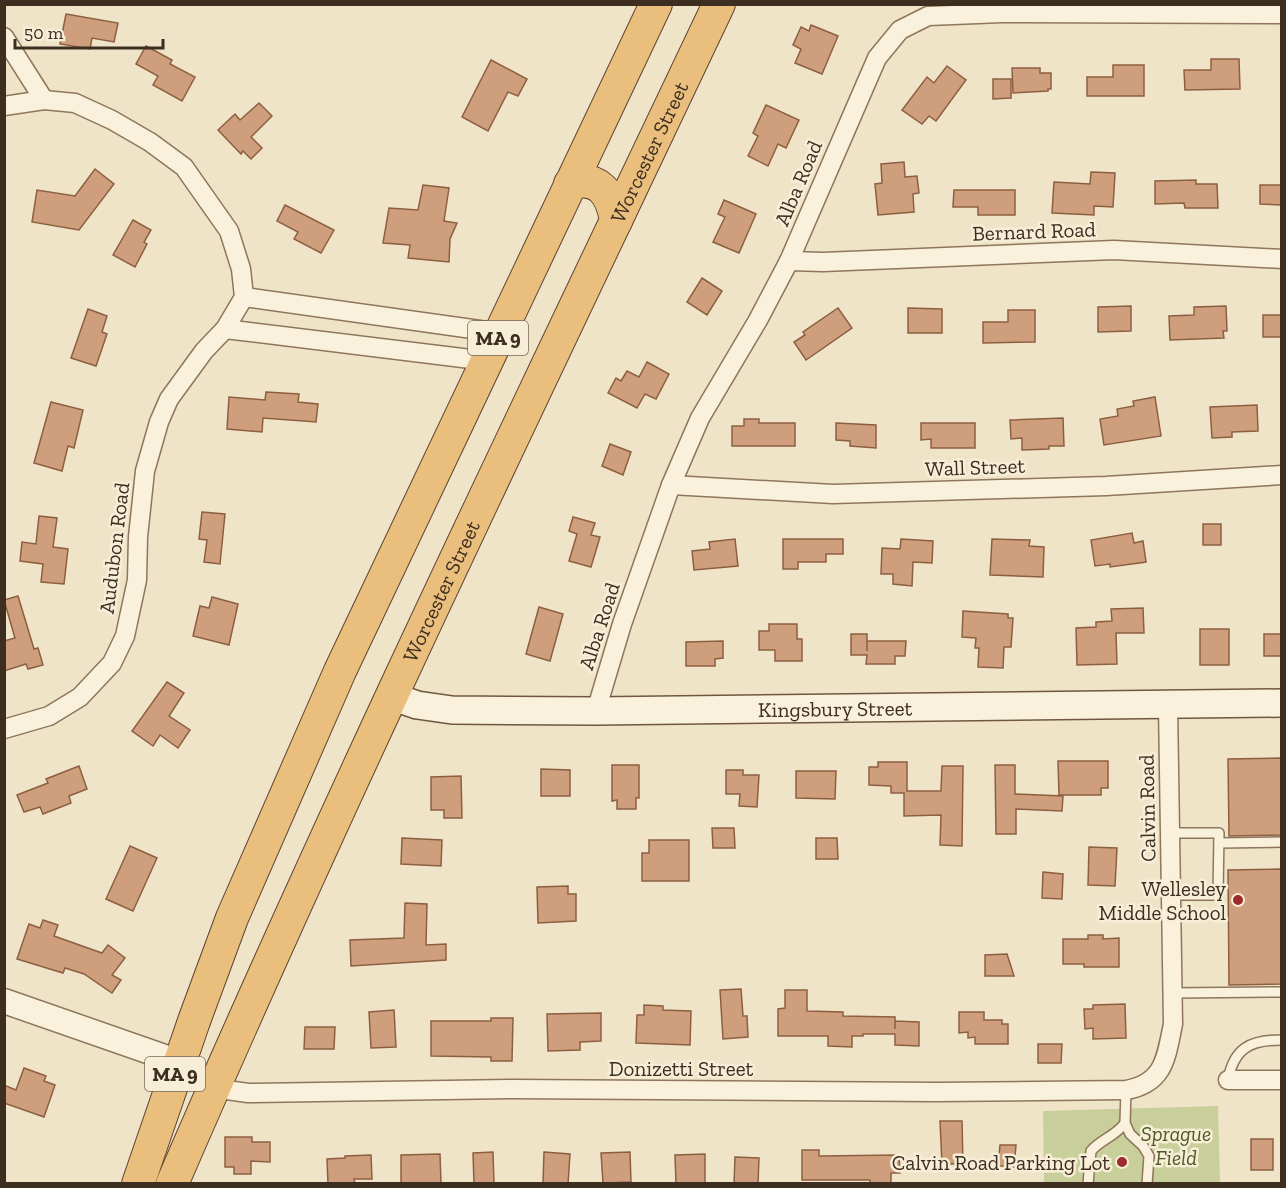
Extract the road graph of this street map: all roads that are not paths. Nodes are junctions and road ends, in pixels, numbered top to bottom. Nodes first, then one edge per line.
1 (656, 4) edge
2 (719, 4) edge
3 (1281, 15) edge
4 (4, 37) edge
5 (44, 100) junction
6 (4, 106) edge
7 (570, 184) junction
8 (616, 220) junction
9 (1281, 259) edge
10 (789, 261) junction
11 (244, 297) junction
12 (225, 329) junction
13 (501, 333) junction
14 (487, 361) junction
15 (1281, 475) edge
16 (671, 485) junction
17 (391, 696) junction
18 (1281, 704) edge
19 (1168, 705) junction
20 (596, 711) junction
21 (4, 729) edge
22 (1169, 833) junction
23 (1281, 842) edge
24 (1219, 843) junction
25 (1170, 895) junction
26 (214, 966) junction
27 (257, 988) junction
28 (1281, 992) edge
29 (1173, 993) junction
30 (4, 1001) edge
31 (1281, 1040) edge
32 (179, 1062) junction
33 (1228, 1080) joint
34 (1281, 1080) edge
35 (1148, 1083) joint
36 (213, 1088) junction
37 (1126, 1090) junction
38 (1125, 1123) junction
39 (138, 1184) edge
40 (172, 1184) edge
41 (1088, 1184) edge
42 (1147, 1184) edge

1 - 7 highway, MA 9
2 - 8 highway, Worcester Street / MA 9
3 - 10 street, Alba Road
4 - 5 street
5 - 6 street
5 - 11 street
7 - 8 highway
7 - 13 highway, MA 9
8 - 17 highway, Worcester Street / MA 9
9 - 10 street, Bernard Road
10 - 16 street, Alba Road
11 - 12 street, Audubon Road
11 - 13 street
12 - 14 street
12 - 21 street, Audubon Road
13 - 14 highway, MA 9
14 - 26 highway, MA 9
15 - 16 street, Wall Street
16 - 20 street, Alba Road
17 - 20 main road, Kingsbury Street
17 - 27 highway, Worcester Street / MA 9
18 - 19 main road, Kingsbury Street
19 - 20 main road, Kingsbury Street
19 - 22 street, Calvin Road
22 - 24 lane
22 - 25 street, Calvin Road
23 - 24 lane
24 - 25 lane
25 - 29 street, Calvin Road
26 - 27 highway
26 - 32 highway, MA 9
27 - 36 highway, Worcester Street / MA 9
28 - 29 lane
29 - 35 street, Calvin Road
30 - 32 street
31 - 33 lane
32 - 39 highway, MA 9
33 - 34 street
35 - 37 street, Donizetti Street
36 - 37 street, Donizetti Street
36 - 40 highway, Worcester Street / MA 9
37 - 38 lane
38 - 41 lane
38 - 42 lane

